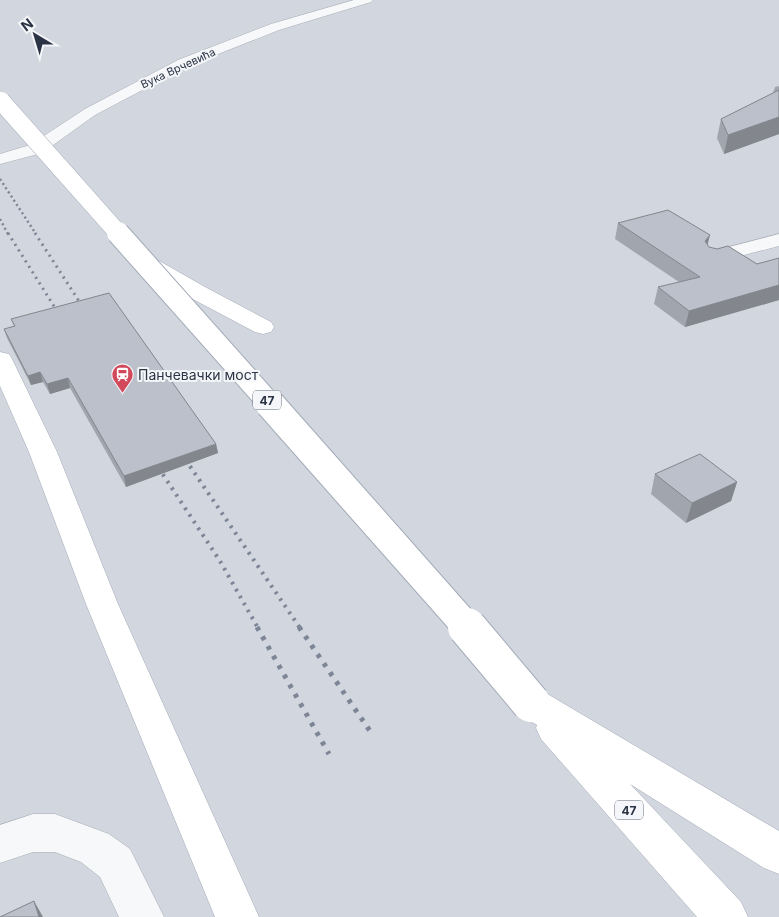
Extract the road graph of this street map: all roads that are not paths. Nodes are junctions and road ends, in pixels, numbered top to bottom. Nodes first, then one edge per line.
1 (367, 0) edge
2 (0, 100) edge
3 (0, 160) edge
4 (779, 240) edge
5 (713, 257) edge
6 (140, 258) junction
7 (263, 327) dead end
8 (0, 359) edge
9 (531, 703) junction
10 (16, 839) edge
11 (779, 854) edge
12 (142, 917) edge
13 (237, 917) edge
14 (726, 917) edge

1 - 3 street, Вука Врчевића
2 - 6 main road, 47, bridge
4 - 5 street
6 - 7 main road, bridge
6 - 9 main road, 47, bridge
8 - 13 main road
9 - 11 main road
9 - 14 main road, 47
10 - 12 street

